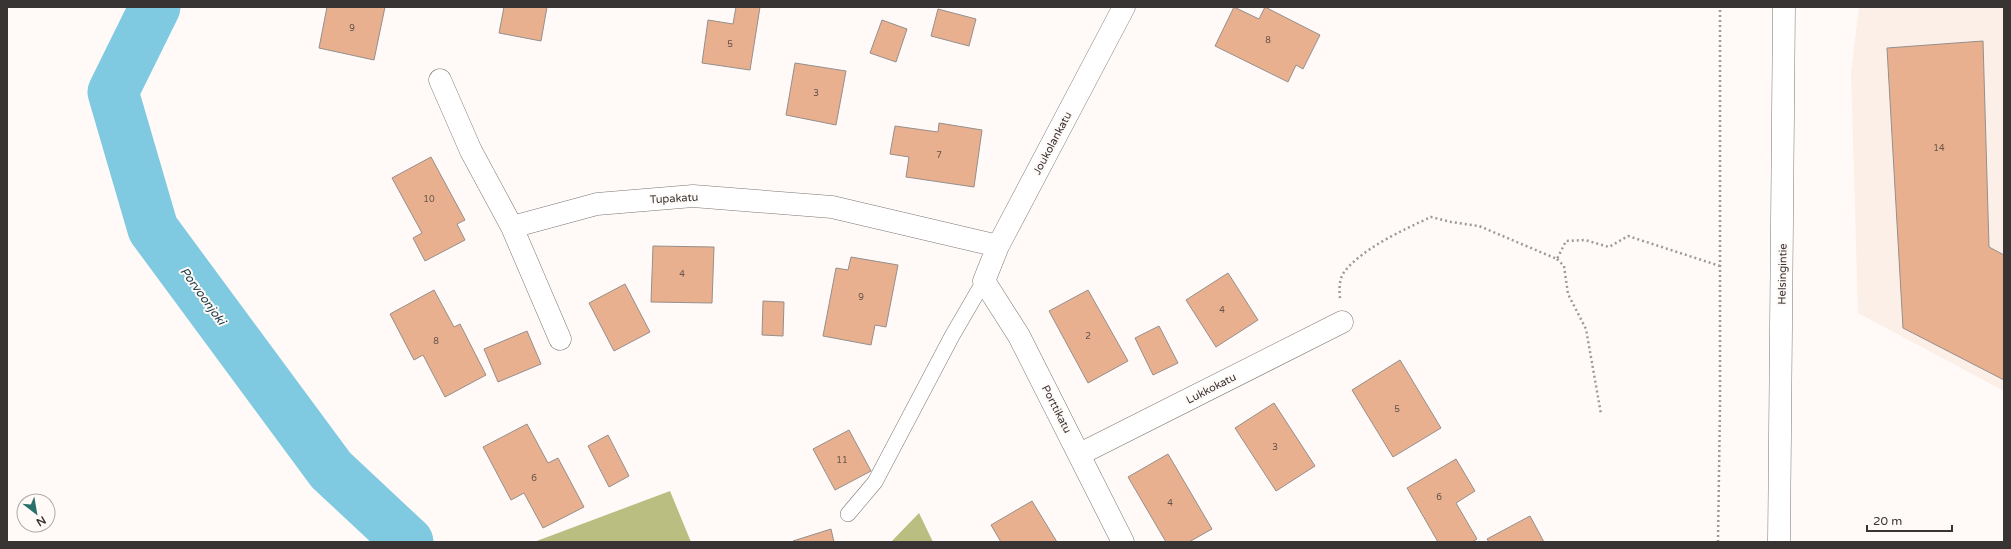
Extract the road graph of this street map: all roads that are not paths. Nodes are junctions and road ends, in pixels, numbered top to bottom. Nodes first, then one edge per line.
1 (1124, 7) edge
2 (1784, 7) edge
3 (440, 80) dead end
4 (512, 228) junction
5 (998, 246) junction
6 (984, 281) junction
7 (1342, 322) road end
8 (560, 339) dead end
9 (1080, 454) junction
10 (848, 514) dead end
11 (1123, 542) edge
12 (1779, 542) edge

1 - 5 street, Joukolankatu
2 - 12 street, Helsingintie
3 - 4 street
4 - 5 street, Tupakatu
4 - 8 street
5 - 6 street, Joukolankatu
6 - 9 street, Porttikatu
6 - 10 lane
7 - 9 street, Lukkokatu
9 - 11 street, Porttikatu

